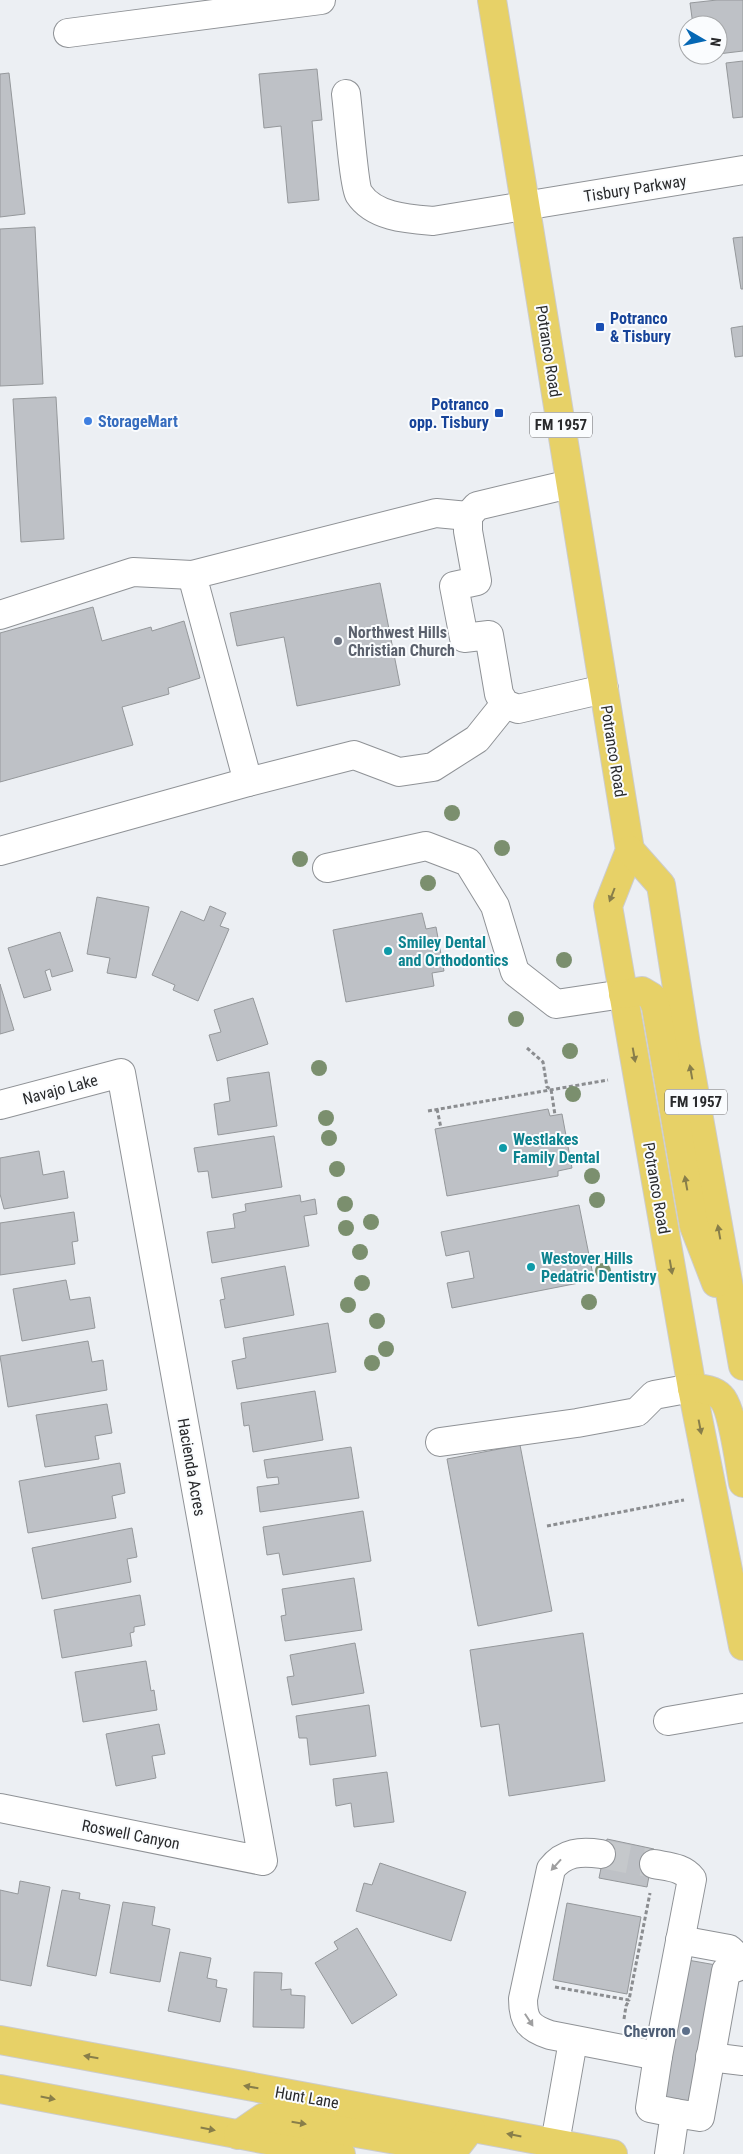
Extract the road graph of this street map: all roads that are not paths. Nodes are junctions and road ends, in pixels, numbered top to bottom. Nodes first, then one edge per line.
1 (321, 0) edge
2 (492, 0) edge
3 (68, 33) dead end
4 (346, 94) dead end
5 (743, 170) edge
6 (527, 206) junction
7 (570, 484) junction
8 (468, 516) junction
9 (192, 575) junction
10 (0, 615) edge
11 (604, 689) junction
12 (505, 704) junction
13 (248, 782) junction
14 (630, 850) junction
15 (0, 851) edge
16 (327, 868) dead end
17 (623, 994) junction
18 (121, 1072) joint
19 (0, 1105) edge
20 (736, 1328) junction
21 (743, 1366) edge
22 (692, 1388) junction
23 (440, 1442) dead end
24 (743, 1484) edge
25 (743, 1646) edge
26 (743, 1708) edge
27 (668, 1721) dead end
28 (0, 1808) edge
29 (601, 1854) tunnel mouth
30 (262, 1861) joint
31 (655, 1864) tunnel mouth
32 (680, 1940) junction
33 (743, 1964) edge
34 (0, 2040) edge
35 (573, 2041) junction
36 (658, 2056) junction
37 (710, 2057) junction
38 (743, 2061) edge
39 (0, 2089) edge
40 (675, 2113) junction
41 (471, 2128) junction
42 (238, 2134) junction
43 (555, 2143) junction
44 (341, 2154) edge
45 (613, 2154) edge
46 (668, 2154) edge

1 - 3 street
2 - 6 main road, Potranco Road / FM 1957
4 - 6 street, Tisbury Parkway
5 - 6 street, Tisbury Parkway
6 - 7 main road, Potranco Road / FM 1957
7 - 8 street
7 - 11 main road, Potranco Road / FM 1957
8 - 9 street
8 - 12 street
9 - 10 street
9 - 13 street
11 - 12 street
11 - 14 main road, Potranco Road / FM 1957
12 - 13 street
13 - 15 street
14 -> 17 main road, Potranco Road / FM 1957
20 -> 14 main road, FM 1957
16 - 17 street
20 -> 17 main road
17 -> 22 main road, Potranco Road / FM 1957
18 - 19 street, Navajo Lake
18 - 30 street, Hacienda Acres
20 - 21 main road, FM 1957
22 - 23 street
22 - 24 main road
22 -> 25 main road, Potranco Road / FM 1957
26 - 27 street
28 - 30 street, Roswell Canyon
29 -> 35 street
31 - 32 street
32 - 33 street
32 - 36 street
33 - 37 street
41 -> 34 main road, Hunt Lane
35 - 36 street
35 - 43 street
36 - 40 street
37 - 38 street
37 - 40 street
39 -> 42 main road
40 - 46 street
42 -> 41 main road
43 -> 41 main road, Hunt Lane
42 - 44 main road
43 - 45 main road, Hunt Lane

